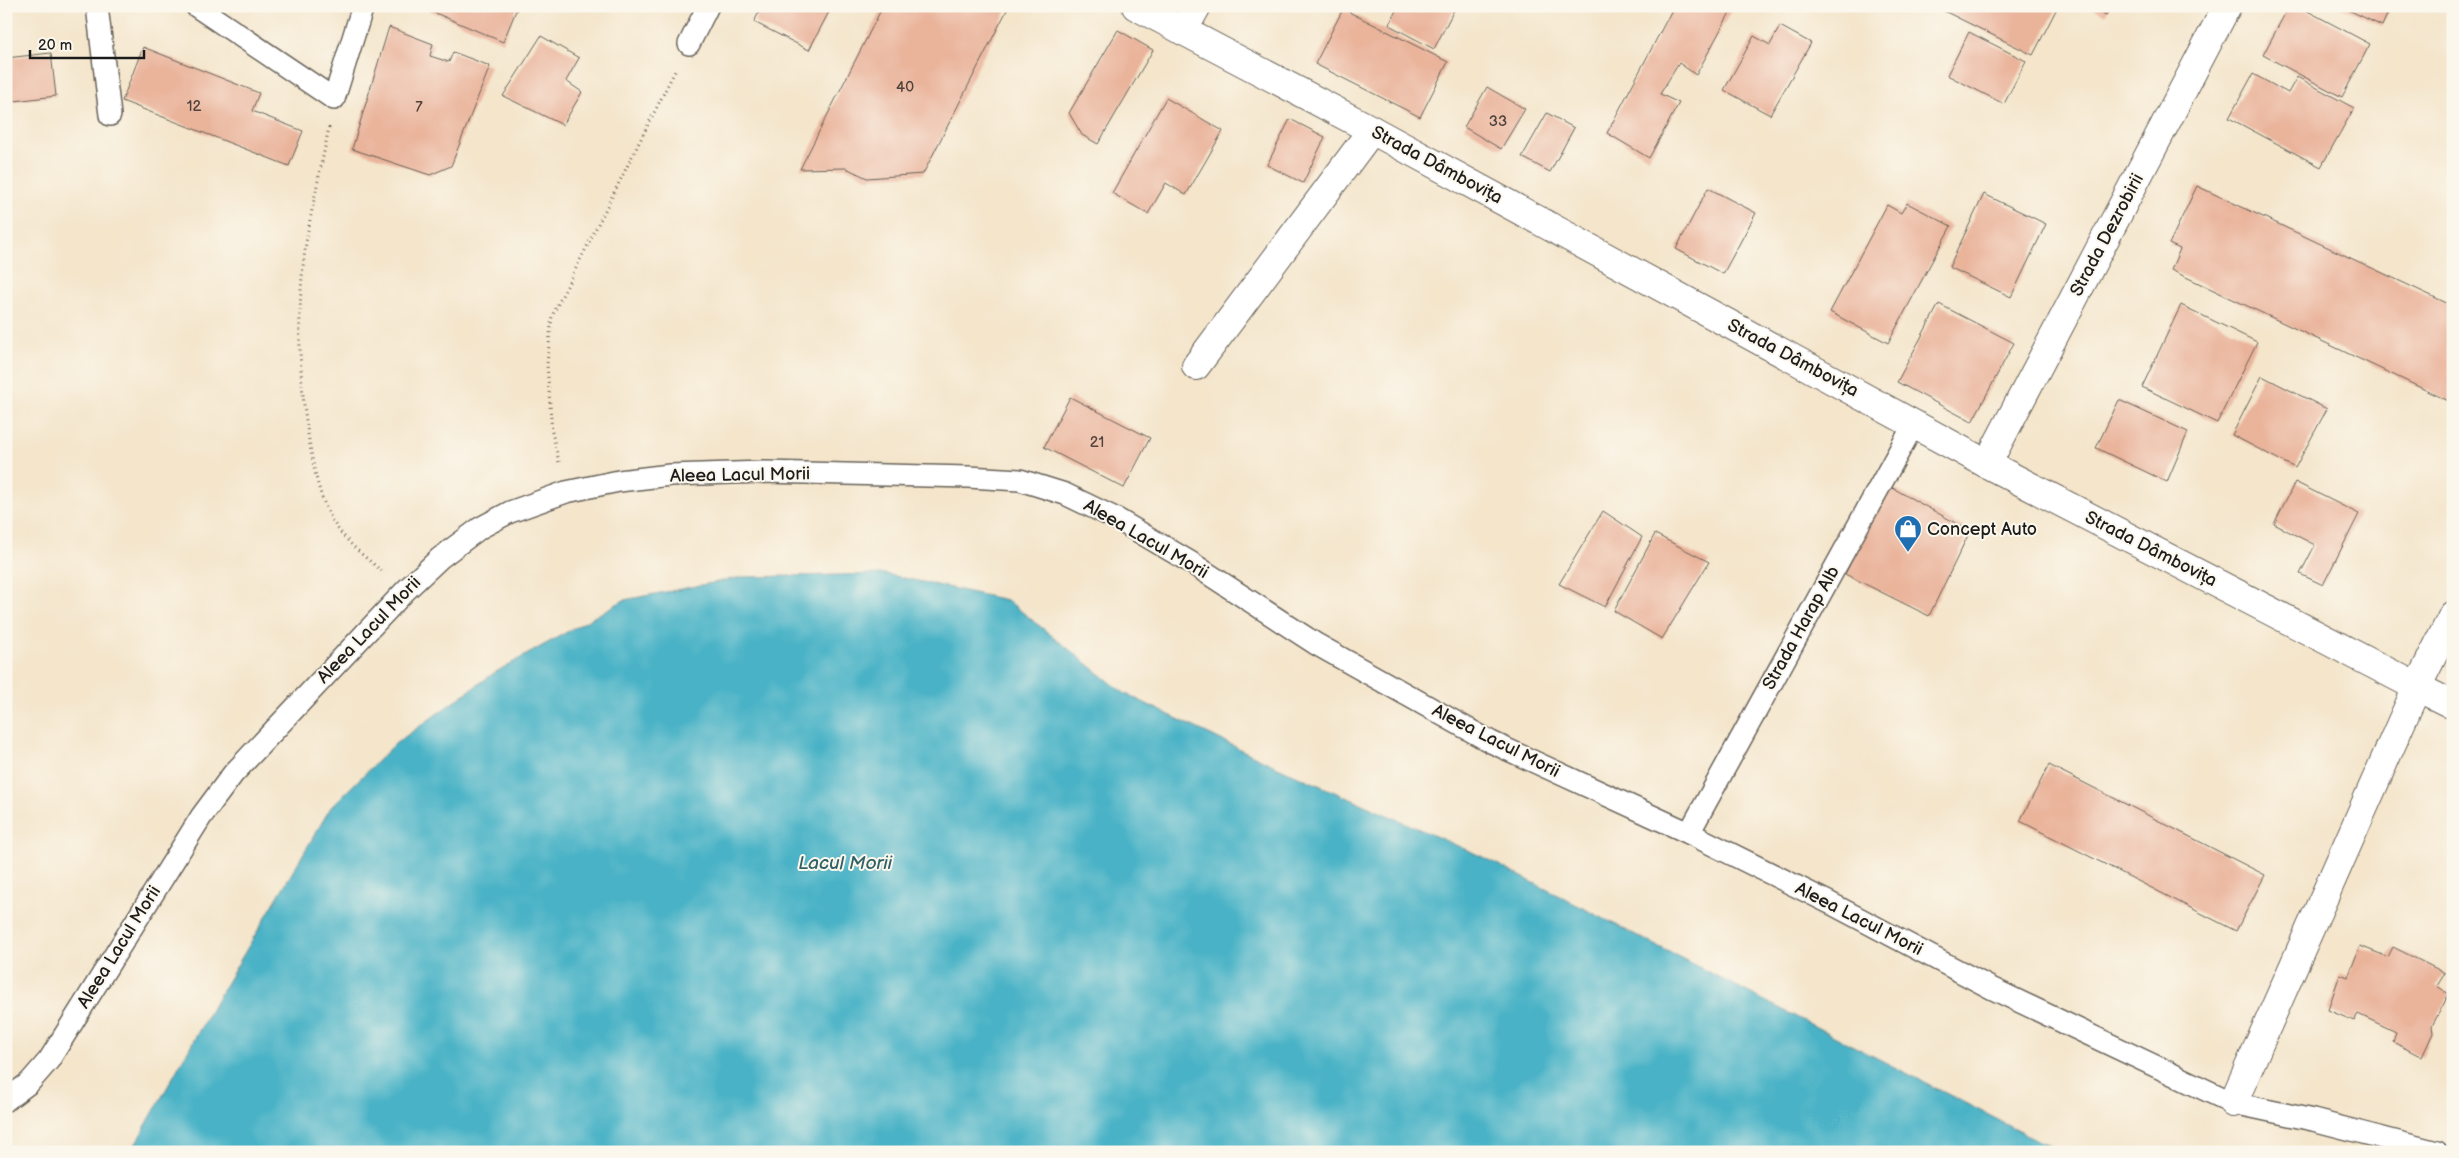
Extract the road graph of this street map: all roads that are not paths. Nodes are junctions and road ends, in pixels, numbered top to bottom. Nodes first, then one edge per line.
1 (97, 6) edge
2 (196, 6) edge
3 (363, 6) edge
4 (708, 6) edge
5 (1136, 6) edge
6 (1197, 6) edge
7 (2227, 6) edge
8 (1183, 31) junction
9 (689, 44) road end
10 (110, 115) dead end
11 (1372, 130) junction
12 (1196, 366) dead end
13 (1914, 424) junction
14 (1987, 464) junction
15 (2453, 615) edge
16 (2417, 687) junction
17 (2453, 705) edge
18 (1689, 833) junction
19 (6, 1100) edge
20 (2233, 1103) junction
21 (2438, 1152) edge

1 - 10 lane
2 - 3 lane
4 - 9 lane
5 - 8 street, Strada Dâmbovița
6 - 8 street
7 - 14 street, Strada Dezrobirii
8 - 11 street, Strada Dâmbovița
11 - 12 street
11 - 13 street, Strada Dâmbovița
13 - 14 street, Strada Dâmbovița
13 - 18 lane, Strada Harap Alb
14 - 16 street, Strada Dâmbovița
15 - 16 street
16 - 17 street, Strada Dâmbovița
16 - 20 street
18 - 19 lane, Aleea Lacul Morii
18 - 20 lane, Aleea Lacul Morii
20 - 21 lane, Aleea Lacul Morii

